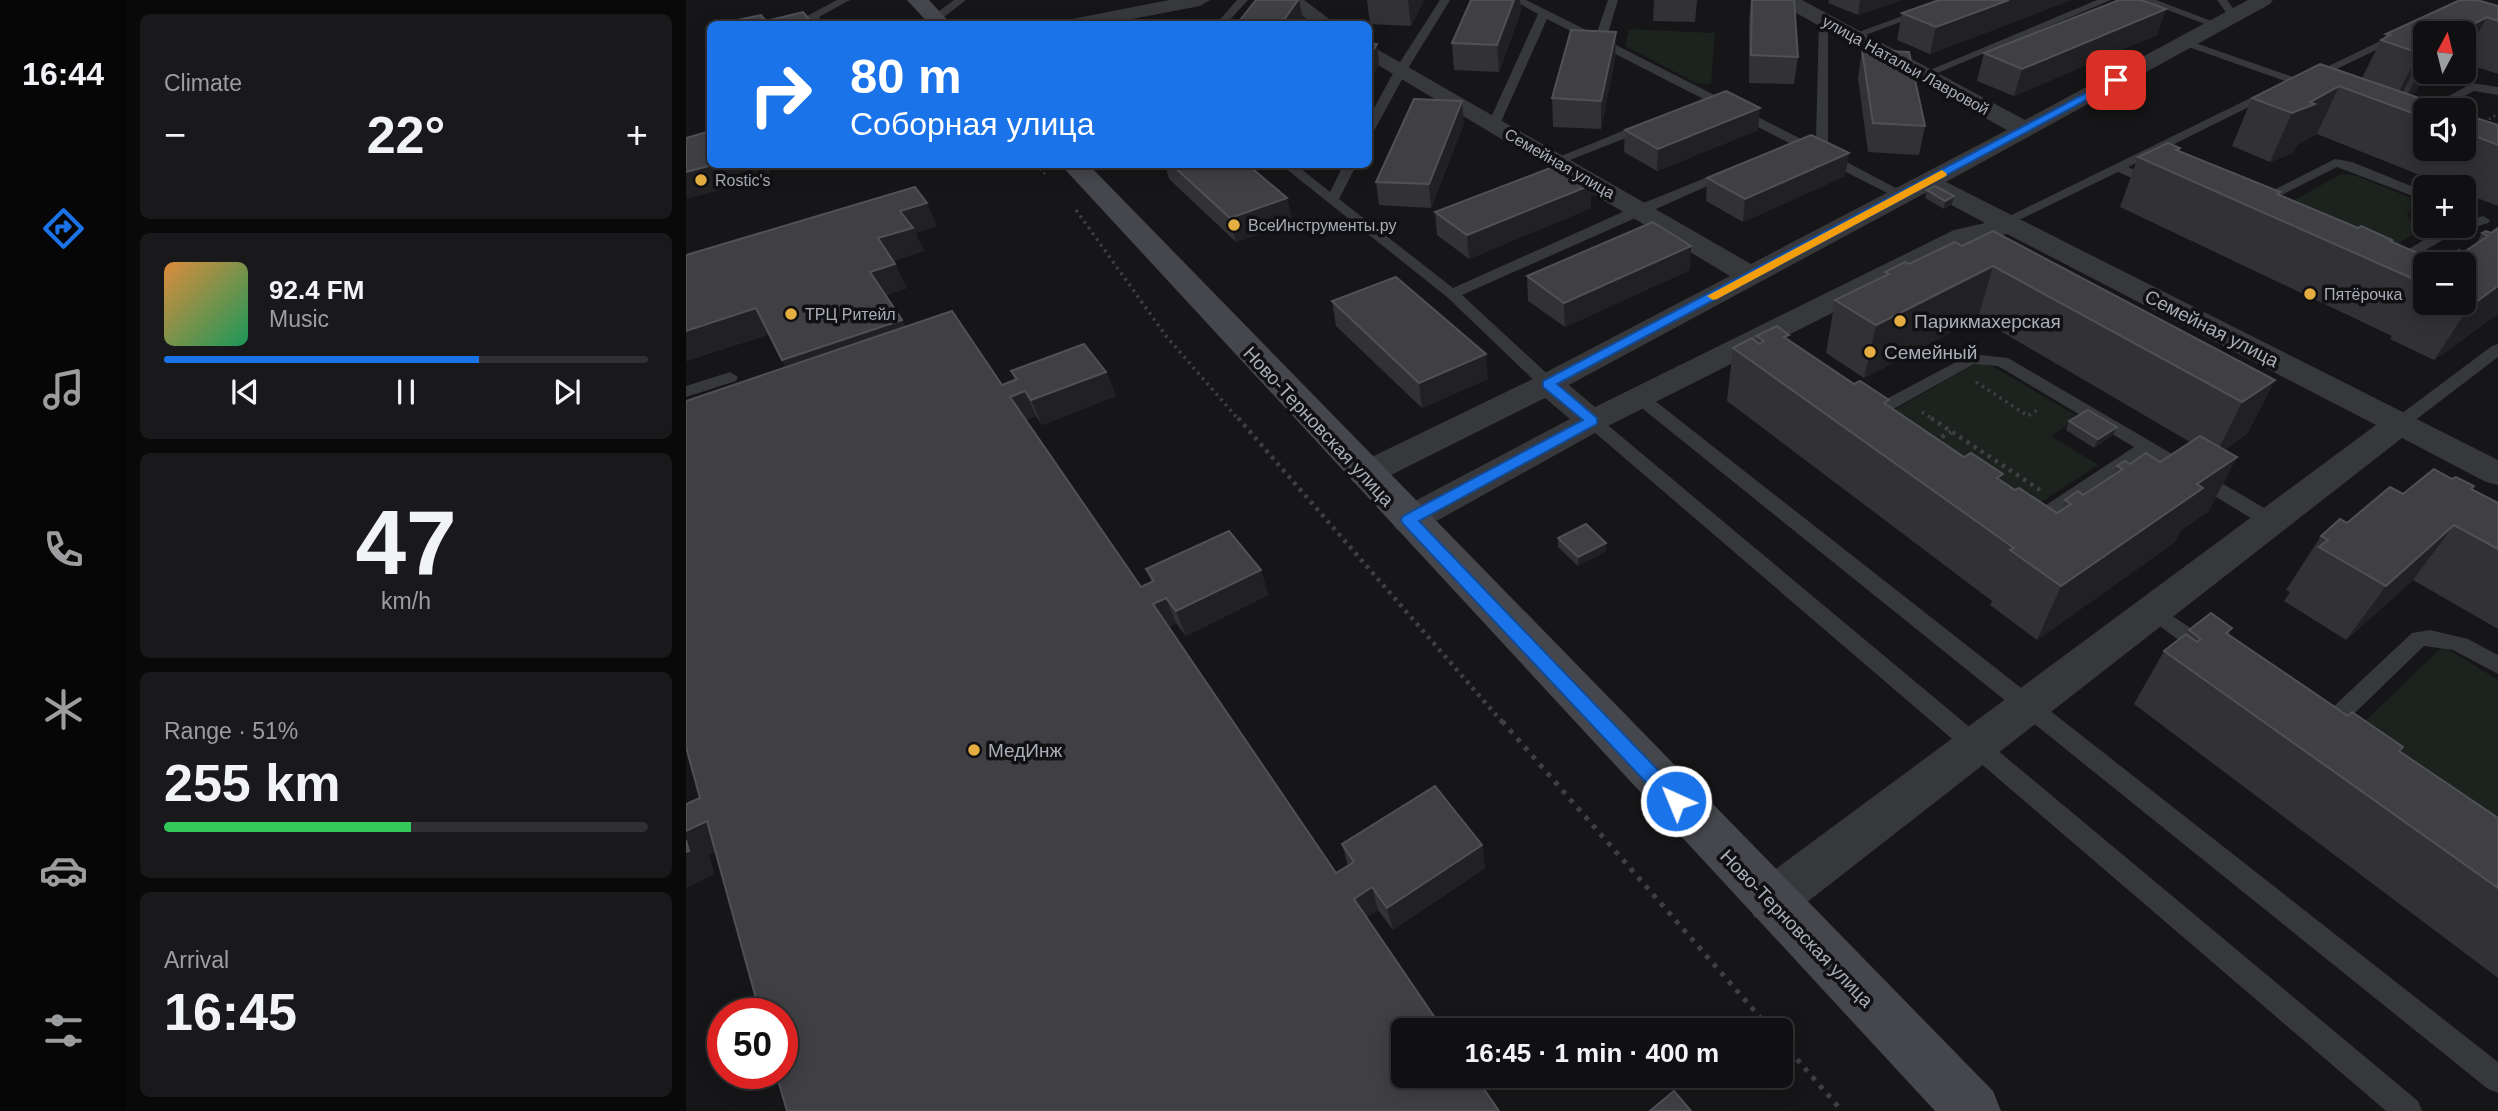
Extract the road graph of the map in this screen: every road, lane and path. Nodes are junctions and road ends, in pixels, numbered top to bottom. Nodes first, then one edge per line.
1 (845, 0) edge
2 (917, 0) edge
3 (961, 0) edge
4 (1200, 0) edge
5 (1242, 0) edge
6 (1291, 0) edge
7 (1445, 0) edge
8 (1518, 0) edge
9 (1613, 0) edge
10 (1790, 0) edge
11 (1956, 0) edge
12 (2106, 0) edge
13 (2146, 0) edge
14 (2263, 0) edge
15 (1544, 13) junction
16 (2224, 13) edge
17 (1824, 20) junction
18 (816, 21) edge
19 (937, 21) edge
20 (939, 21) edge
21 (1109, 21) edge
22 (1224, 21) edge
23 (1320, 21) edge
24 (2413, 28) edge
25 (1853, 36) junction
26 (1600, 41) junction
27 (2185, 42) junction
28 (1372, 52) edge
29 (1401, 70) junction
30 (1924, 75) junction
31 (2298, 82) junction
32 (2498, 91) edge
33 (2327, 92) edge
34 (2452, 98) edge
35 (2498, 114) edge
36 (1665, 118) edge
37 (1372, 124) edge
38 (1493, 124) junction
39 (2491, 125) edge
40 (2025, 130) junction
41 (1796, 147) junction
42 (1555, 161) junction
43 (2117, 167) junction
44 (1291, 168) edge
45 (1349, 168) edge
46 (1740, 169) edge
47 (1059, 170) edge
48 (1914, 188) junction
49 (2167, 189) edge
50 (2413, 192) edge
51 (1332, 200) junction
52 (1072, 205) dead end
53 (1641, 209) junction
54 (2240, 211) edge
55 (2476, 217) edge
56 (2483, 220) junction
57 (2007, 223) junction
58 (2498, 226) edge
59 (2375, 270) edge
60 (1751, 276) junction
61 (1452, 294) junction
62 (2498, 349) edge
63 (1954, 368) junction
64 (730, 377) dead end
65 (1548, 384) junction
66 (686, 392) edge
67 (1639, 397) junction
68 (2062, 397) junction
69 (1900, 398) junction
70 (1859, 414) joint
71 (1592, 421) junction
72 (2399, 424) junction
73 (1951, 431) junction
74 (2147, 447) junction
75 (1915, 452) joint
76 (1365, 474) junction
77 (2498, 474) edge
78 (2061, 504) junction
79 (2008, 516) edge
80 (1409, 520) junction
81 (2271, 521) junction
82 (2152, 611) junction
83 (2220, 660) edge
84 (2498, 666) edge
85 (2028, 706) junction
86 (1976, 745) junction
87 (2343, 748) edge
88 (1771, 901) junction
89 (1761, 1018) edge
90 (1793, 1055) edge
91 (2498, 1080) edge
92 (1842, 1111) edge
93 (1973, 1111) edge
94 (2408, 1111) edge

1 - 18 lane
2 - 19 main road
3 - 20 lane
4 - 21 street
5 - 22 lane
6 - 23 street
7 - 29 lane
8 - 15 lane
9 - 26 lane
10 - 17 street, улица Натальи Лавровой
11 - 25 lane
12 - 30 lane
13 - 16 lane
14 - 16 street
15 - 26 lane
15 - 38 lane
16 - 27 street
17 - 25 street, улица Натальи Лавровой
17 - 41 lane
24 - 31 lane
25 - 30 street, улица Натальи Лавровой
26 - 41 lane
27 - 31 lane
27 - 40 street
28 - 29 street, Семейная улица
29 - 37 lane
29 - 38 street, Семейная улица
30 - 40 street, улица Натальи Лавровой
31 - 33 lane
31 - 43 lane
32 - 34 lane
35 - 39 path
36 - 42 lane
38 - 42 street, Семейная улица
40 - 48 street
41 - 48 lane
42 - 53 street, Семейная улица
43 - 49 lane
43 - 57 lane
44 - 51 lane
45 - 51 lane
46 - 53 lane
47 - 76 main road, Ново-Терновская улица
48 - 57 street, Семейная улица
48 - 60 street
50 - 54 lane
51 - 61 lane
52 - 89 path
53 - 60 street, Семейная улица
53 - 61 lane
55 - 56 lane
56 - 58 lane
56 - 59 lane
57 - 67 street
57 - 72 street, Семейная улица
60 - 65 street
61 - 65 lane
62 - 72 lane
63 - 68 lane
63 - 68 path
63 - 69 lane
64 - 66 lane
65 - 71 street
65 - 76 street
67 - 71 street
67 - 85 lane
68 - 74 lane
69 - 70 lane
69 - 73 path
70 - 75 lane
71 - 80 street
71 - 86 lane
72 - 77 street, Семейная улица
72 - 81 street
73 - 75 path
73 - 78 path
74 - 78 lane
74 - 81 lane
76 - 80 main road, Ново-Терновская улица
78 - 79 lane
80 - 88 main road, Ново-Терновская улица
81 - 82 street
82 - 83 lane
82 - 85 street
84 - 87 lane
85 - 86 street
85 - 91 lane
86 - 88 street
86 - 94 lane
88 - 93 main road, Ново-Терновская улица
90 - 92 path

